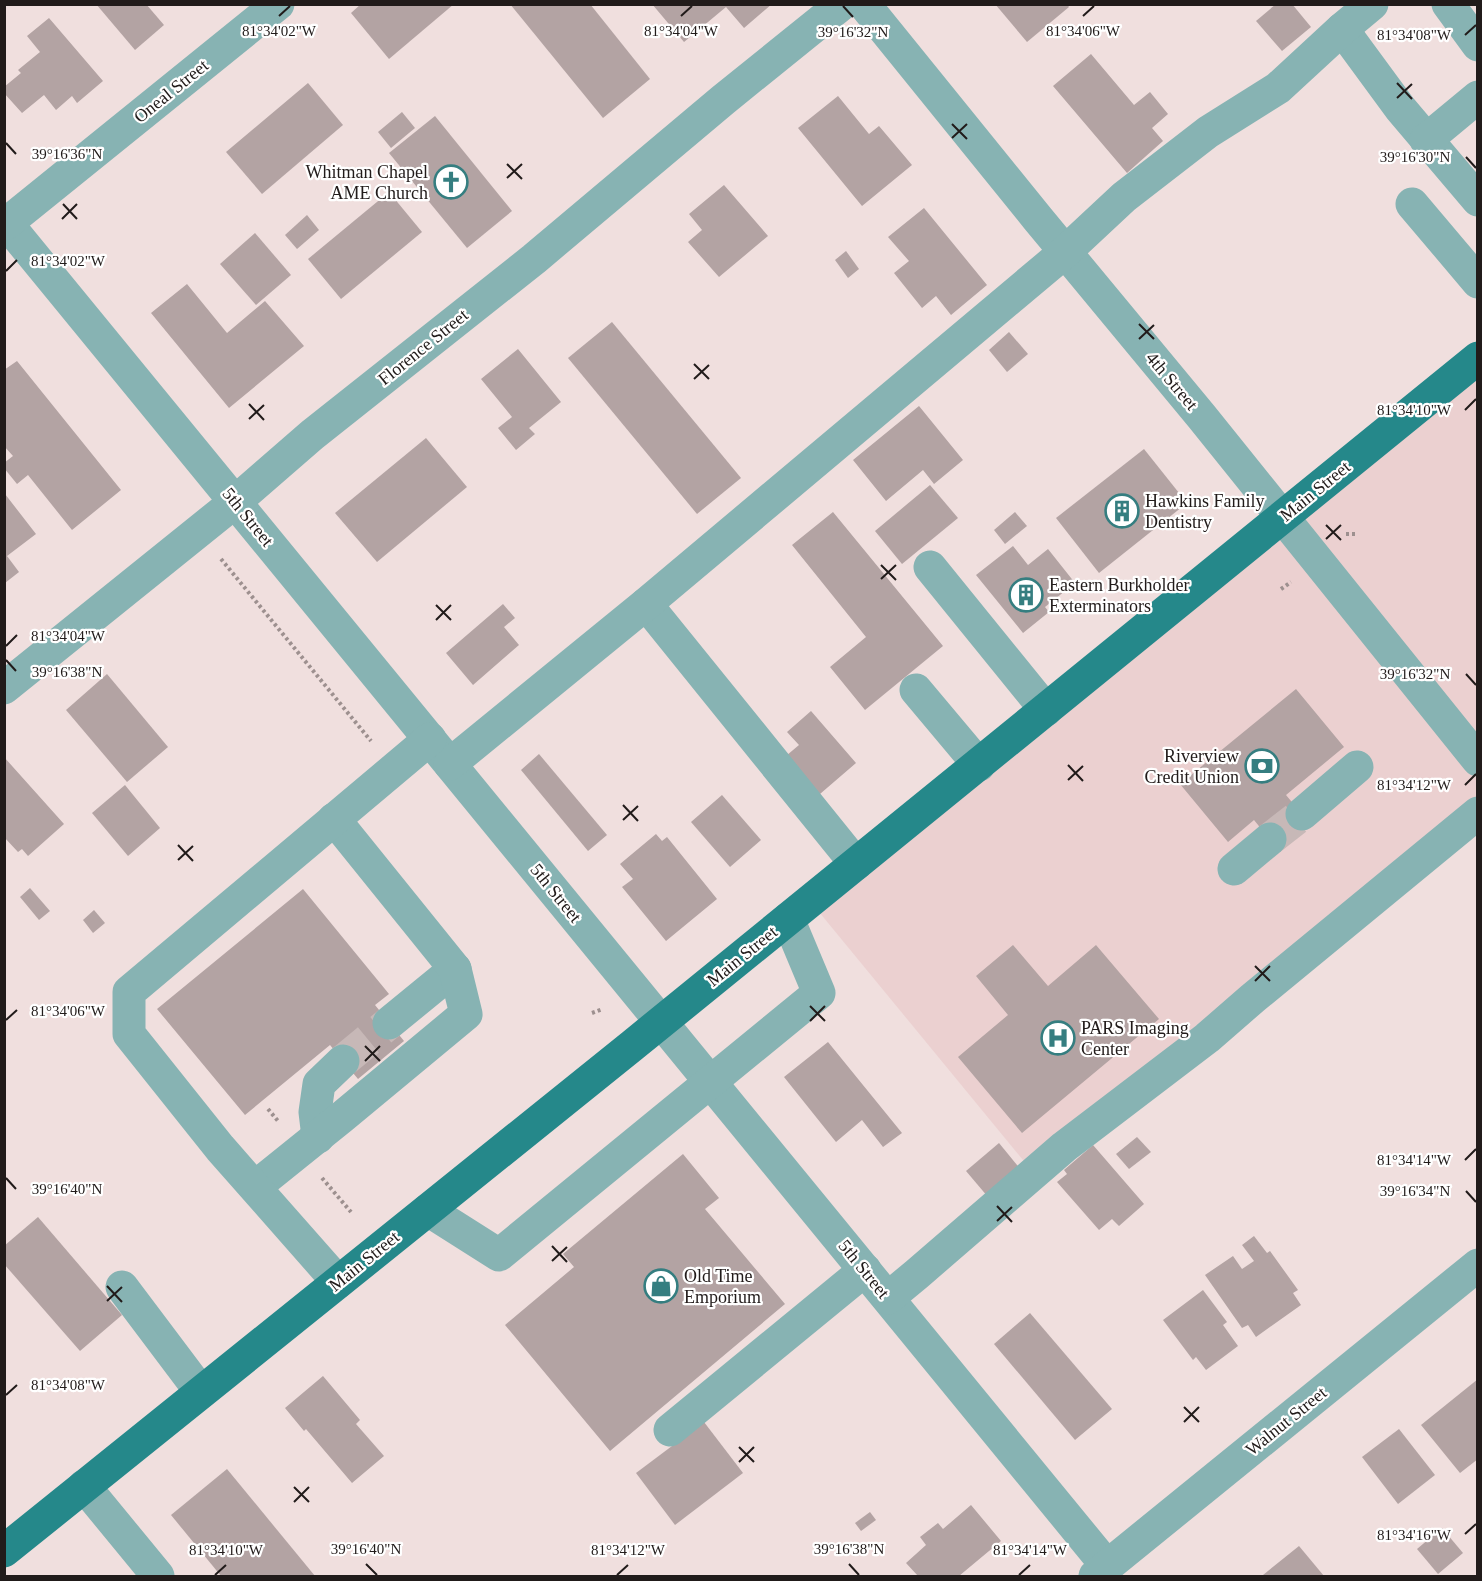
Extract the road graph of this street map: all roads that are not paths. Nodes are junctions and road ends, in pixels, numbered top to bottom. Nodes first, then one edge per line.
1 (278, 4) edge
2 (842, 4) edge
3 (864, 4) edge
4 (1372, 4) edge
5 (1448, 4) edge
6 (1342, 29) junction
7 (1478, 45) edge
8 (1478, 96) edge
9 (1426, 140) junction
10 (1478, 200) edge
11 (1412, 204) dead end
12 (6, 221) edge
13 (1065, 252) junction
14 (1478, 282) edge
15 (1478, 358) edge
16 (235, 502) junction
17 (1283, 517) junction
18 (930, 567) dead end
19 (646, 604) junction
20 (4, 688) edge
21 (916, 690) dead end
22 (1046, 710) junction
23 (430, 739) junction
24 (1478, 760) edge
25 (450, 764) junction
26 (979, 765) junction
27 (1357, 767) dead end
28 (1478, 813) edge
29 (1302, 814) tunnel mouth
30 (334, 819) junction
31 (1270, 839) tunnel mouth
32 (856, 864) junction
33 (1234, 869) dead end
34 (788, 919) junction
35 (455, 969) junction
36 (661, 1022) junction
37 (389, 1023) tunnel mouth
38 (343, 1061) tunnel mouth
39 (710, 1081) junction
40 (318, 1137) junction
41 (255, 1187) junction
42 (428, 1210) junction
43 (1478, 1265) edge
44 (865, 1270) junction
45 (338, 1282) junction
46 (122, 1287) dead end
47 (888, 1298) junction
48 (201, 1392) junction
49 (670, 1430) dead end
50 (84, 1486) junction
51 (4, 1551) edge
52 (1101, 1571) edge
53 (158, 1576) edge

1 - 12 street, Oneal Street
2 - 16 street, Florence Street
3 - 13 street, 4th Street
4 - 6 street
5 - 7 street
6 - 9 street
6 - 13 street
8 - 9 street
9 - 10 street
11 - 14 street
12 - 16 street, 5th Street
13 - 17 street, 4th Street
13 - 19 street
15 - 17 main road, Main Street
16 - 20 street, Florence Street
16 - 23 street, 5th Street
17 - 22 main road, Main Street
17 - 24 street, 4th Street
18 - 22 street
19 - 25 street
19 - 32 street
21 - 26 street
22 - 26 main road, Main Street
23 - 25 street, 5th Street
23 - 30 street
25 - 36 street, 5th Street
26 - 32 main road, Main Street
27 - 29 street
28 - 47 street
30 - 35 street
30 - 41 street
31 - 33 street
32 - 34 main road, Main Street
34 - 36 main road, Main Street
34 - 39 street
35 - 37 street
35 - 40 street
36 - 39 street, 5th Street
36 - 42 main road, Main Street
38 - 40 street
39 - 42 street
39 - 44 street, 5th Street
40 - 41 street
41 - 45 street
42 - 45 main road, Main Street
43 - 52 street, Walnut Street
44 - 47 street, 5th Street
44 - 49 street
45 - 48 main road, Main Street
46 - 48 street
47 - 52 street, 5th Street
48 - 50 main road, Main Street
50 - 51 main road, Main Street
50 - 53 street

